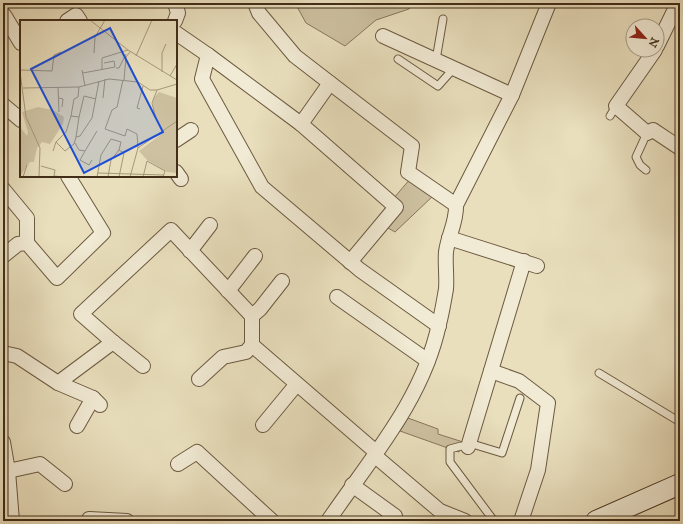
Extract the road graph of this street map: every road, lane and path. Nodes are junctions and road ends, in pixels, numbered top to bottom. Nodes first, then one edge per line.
1 (175, 3) edge
2 (255, 3) edge
3 (549, 3) edge
4 (678, 3) edge
5 (4, 15) edge
6 (443, 19) dead end
7 (68, 20) edge
8 (79, 20) edge
9 (177, 22) edge
10 (665, 30) edge
11 (177, 31) edge
12 (383, 36) dead end
13 (20, 41) edge
14 (208, 55) junction
15 (649, 58) edge
16 (398, 59) dead end
17 (436, 60) junction
18 (454, 68) junction
19 (330, 83) junction
20 (512, 95) junction
21 (3, 105) edge
22 (20, 119) edge
23 (301, 124) junction
24 (191, 130) dead end
25 (647, 133) junction
26 (177, 139) edge
27 (680, 148) edge
28 (646, 170) dead end
29 (69, 177) edge
30 (3, 189) edge
31 (456, 205) junction
32 (210, 225) dead end
33 (449, 238) junction
34 (27, 243) junction
35 (190, 251) junction
36 (3, 256) edge
37 (255, 256) dead end
38 (350, 262) junction
39 (282, 281) dead end
40 (228, 291) junction
41 (337, 297) dead end
42 (252, 316) junction
43 (439, 326) junction
44 (113, 342) junction
45 (252, 345) junction
46 (3, 353) edge
47 (428, 360) junction
48 (143, 366) dead end
49 (491, 371) junction
50 (599, 373) dead end
51 (199, 379) dead end
52 (58, 383) junction
53 (296, 385) junction
54 (520, 398) dead end
55 (680, 422) edge
56 (77, 426) dead end
57 (263, 426) dead end
58 (3, 442) edge
59 (466, 446) junction
60 (375, 454) junction
61 (178, 464) dead end
62 (8, 471) junction
63 (65, 484) dead end
64 (680, 484) edge
65 (352, 485) junction
66 (395, 516) dead end
67 (89, 519) dead end
68 (12, 521) edge
69 (127, 521) edge
70 (272, 521) edge
71 (328, 521) edge
72 (465, 521) edge
73 (494, 521) edge
74 (521, 521) edge
75 (596, 521) edge

1 - 9 street
2 - 19 street
3 - 20 street
4 - 10 street
5 - 13 street
6 - 17 lane
7 - 8 street
11 - 14 street
12 - 17 street
14 - 23 street
14 - 38 street
15 - 25 street
16 - 18 lane
17 - 18 street
18 - 20 street
19 - 23 street
19 - 31 street
20 - 31 street
21 - 22 street
23 - 38 street
24 - 26 street
25 - 27 street
25 - 28 lane
29 - 34 street
30 - 34 street
31 - 33 street
32 - 35 street
33 - 43 street
33 - 49 street
34 - 36 street
35 - 40 street
35 - 44 street
37 - 40 street
38 - 43 street
39 - 42 street
40 - 42 street
41 - 47 street
42 - 45 street
43 - 47 street
44 - 48 street
44 - 52 street
45 - 51 street
45 - 53 street
46 - 52 street
47 - 60 street
49 - 59 street
49 - 74 street
50 - 55 lane
52 - 56 street
53 - 57 street
53 - 60 street
54 - 59 lane
58 - 62 street
59 - 73 lane
60 - 65 street
60 - 72 street
61 - 70 street
62 - 63 street
62 - 68 street
64 - 75 main road
65 - 66 street
65 - 71 street
67 - 69 street

